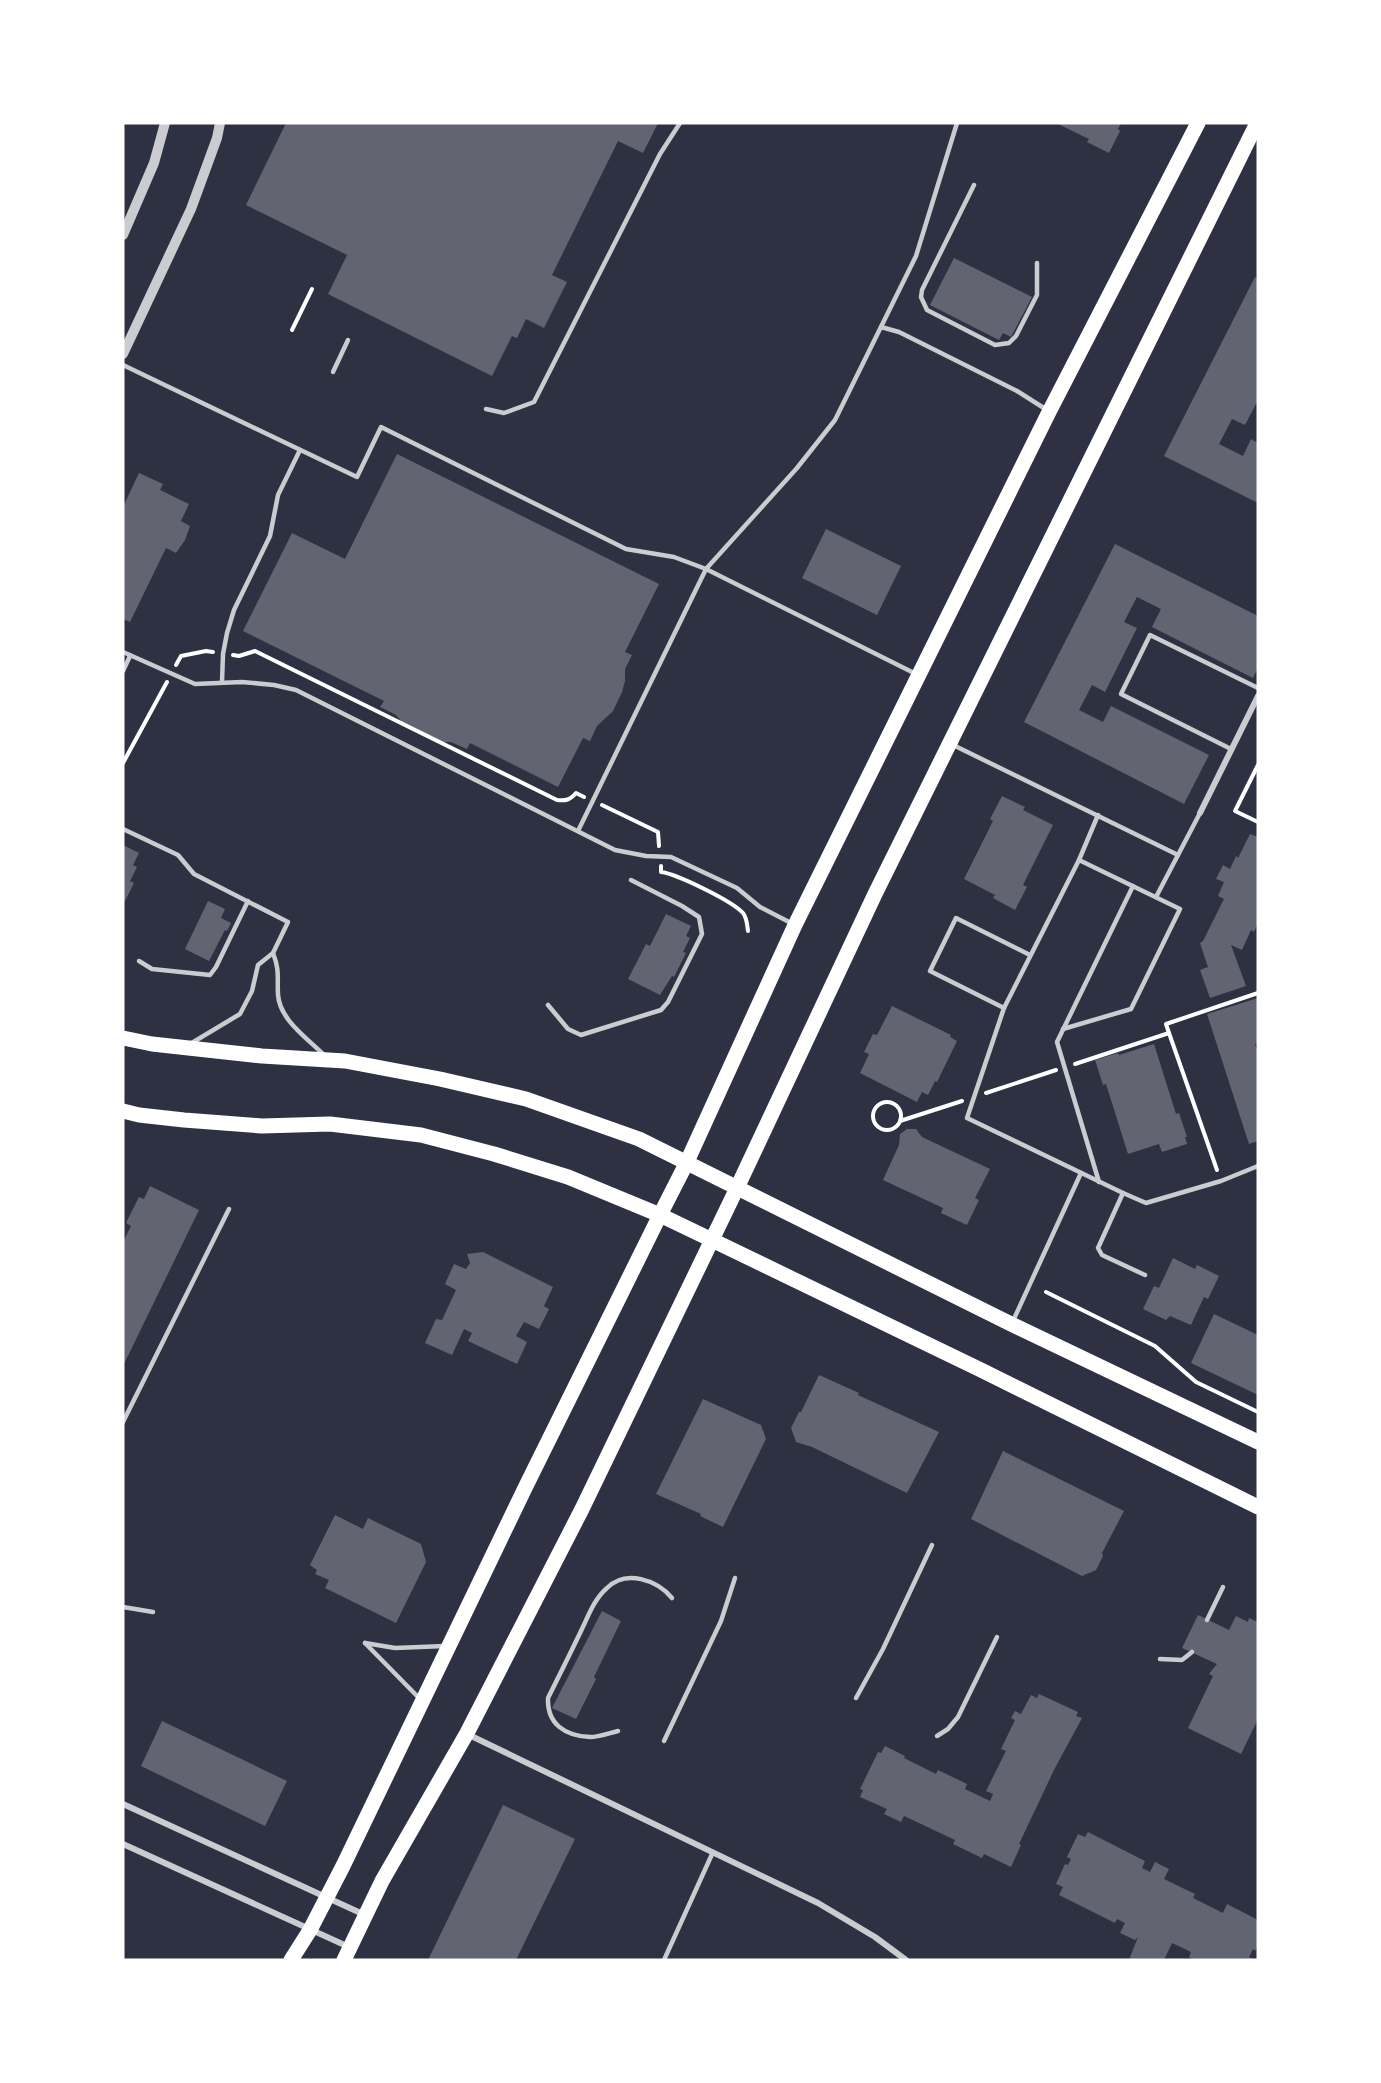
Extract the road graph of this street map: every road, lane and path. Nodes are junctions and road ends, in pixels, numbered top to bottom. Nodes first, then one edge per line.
1 (165, 123) edge
2 (220, 123) edge
3 (681, 123) edge
4 (957, 123) edge
5 (1198, 123) edge
6 (1257, 123) edge
7 (974, 185) dead end
8 (123, 235) edge
9 (1037, 263) dead end
10 (312, 289) dead end
11 (881, 327) junction
12 (292, 330) dead end
13 (348, 340) dead end
14 (123, 354) edge
15 (123, 365) edge
16 (333, 372) dead end
17 (486, 409) dead end
18 (1049, 412) junction
19 (300, 450) junction
20 (706, 569) junction
21 (123, 652) edge
22 (130, 656) junction
23 (123, 671) edge
24 (919, 675) junction
25 (222, 682) junction
26 (1258, 688) edge
27 (1258, 696) edge
28 (949, 742) junction
29 (1231, 749) junction
30 (1258, 765) edge
31 (1200, 813) joint
32 (1098, 815) junction
33 (1258, 822) edge
34 (123, 829) edge
35 (578, 831) junction
36 (1178, 855) junction
37 (1079, 860) junction
38 (631, 880) dead end
39 (1133, 886) junction
40 (1156, 897) junction
41 (248, 901) junction
42 (795, 925) junction
43 (273, 952) junction
44 (1030, 955) junction
45 (139, 961) dead end
46 (1258, 993) edge
47 (548, 1005) dead end
48 (1004, 1008) junction
49 (1064, 1029) junction
50 (1169, 1033) junction
51 (123, 1038) edge
52 (185, 1047) junction
53 (330, 1060) junction
54 (1065, 1067) junction
55 (973, 1098) junction
56 (123, 1111) edge
57 (900, 1121) junction
58 (687, 1164) junction
59 (1258, 1166) edge
60 (1081, 1173) junction
61 (1099, 1182) junction
62 (1221, 1182) junction
63 (737, 1188) junction
64 (1123, 1194) junction
65 (229, 1209) dead end
66 (660, 1215) junction
67 (712, 1240) junction
68 (1145, 1275) dead end
69 (1046, 1292) dead end
70 (1011, 1324) junction
71 (1258, 1412) edge
72 (123, 1422) edge
73 (1258, 1442) edge
74 (1258, 1507) edge
75 (932, 1545) dead end
76 (735, 1578) dead end
77 (1223, 1587) dead end
78 (672, 1598) dead end
79 (123, 1607) edge
80 (153, 1612) dead end
81 (1207, 1620) dead end
82 (997, 1637) dead end
83 (448, 1646) junction
84 (1191, 1652) dead end
85 (1160, 1659) dead end
86 (856, 1698) dead end
87 (421, 1701) junction
88 (618, 1731) dead end
89 (467, 1733) junction
90 (937, 1736) dead end
91 (664, 1741) dead end
92 (123, 1804) edge
93 (123, 1844) edge
94 (713, 1852) junction
95 (326, 1898) junction
96 (366, 1916) junction
97 (310, 1930) junction
98 (347, 1954) edge
99 (291, 1960) edge
100 (664, 1960) edge
101 (906, 1960) edge

1 - 8 street
2 - 14 street
3 - 17 lane
4 - 11 lane
5 - 18 main road
6 - 28 main road
7 - 9 lane
10 - 12 path
11 - 18 lane
11 - 20 lane
13 - 16 lane
15 - 19 lane
18 - 24 main road
19 - 20 lane
19 - 25 lane
20 - 24 lane
20 - 35 lane
21 - 22 lane
22 - 23 lane
22 - 25 lane
24 - 42 main road
25 - 35 lane
26 - 29 lane
27 - 29 street
28 - 32 lane
28 - 63 main road
29 - 31 street
30 - 33 path
31 - 36 lane
32 - 36 lane
32 - 37 lane
34 - 41 lane
35 - 42 lane
36 - 40 lane
37 - 39 lane
37 - 44 lane
38 - 47 lane
39 - 40 lane
39 - 49 lane
40 - 49 lane
41 - 43 lane
41 - 45 lane
42 - 58 main road
43 - 52 lane
43 - 53 lane
44 - 48 lane
44 - 48 lane
46 - 50 path
48 - 55 lane
49 - 54 lane
50 - 54 path
50 - 62 path
51 - 52 main road
52 - 53 main road
53 - 58 main road
54 - 55 path
54 - 61 lane
55 - 57 path
55 - 60 lane
56 - 66 main road
57 - 57 path
58 - 63 main road
58 - 66 main road
59 - 62 lane
60 - 61 lane
60 - 70 lane
61 - 64 lane
62 - 64 lane
63 - 67 main road
63 - 70 main road
64 - 68 lane
65 - 72 lane
66 - 67 main road
66 - 83 main road
67 - 74 main road
67 - 89 main road
69 - 71 path
70 - 73 main road
75 - 86 lane
76 - 91 lane
77 - 81 lane
78 - 88 lane
79 - 80 lane
82 - 90 lane
83 - 87 main road
83 - 87 lane
84 - 85 lane
87 - 95 main road
89 - 94 street
89 - 96 main road
92 - 95 street
93 - 97 street
94 - 100 lane
94 - 101 street
95 - 96 street
95 - 97 main road
96 - 98 main road
97 - 98 street
97 - 99 main road

